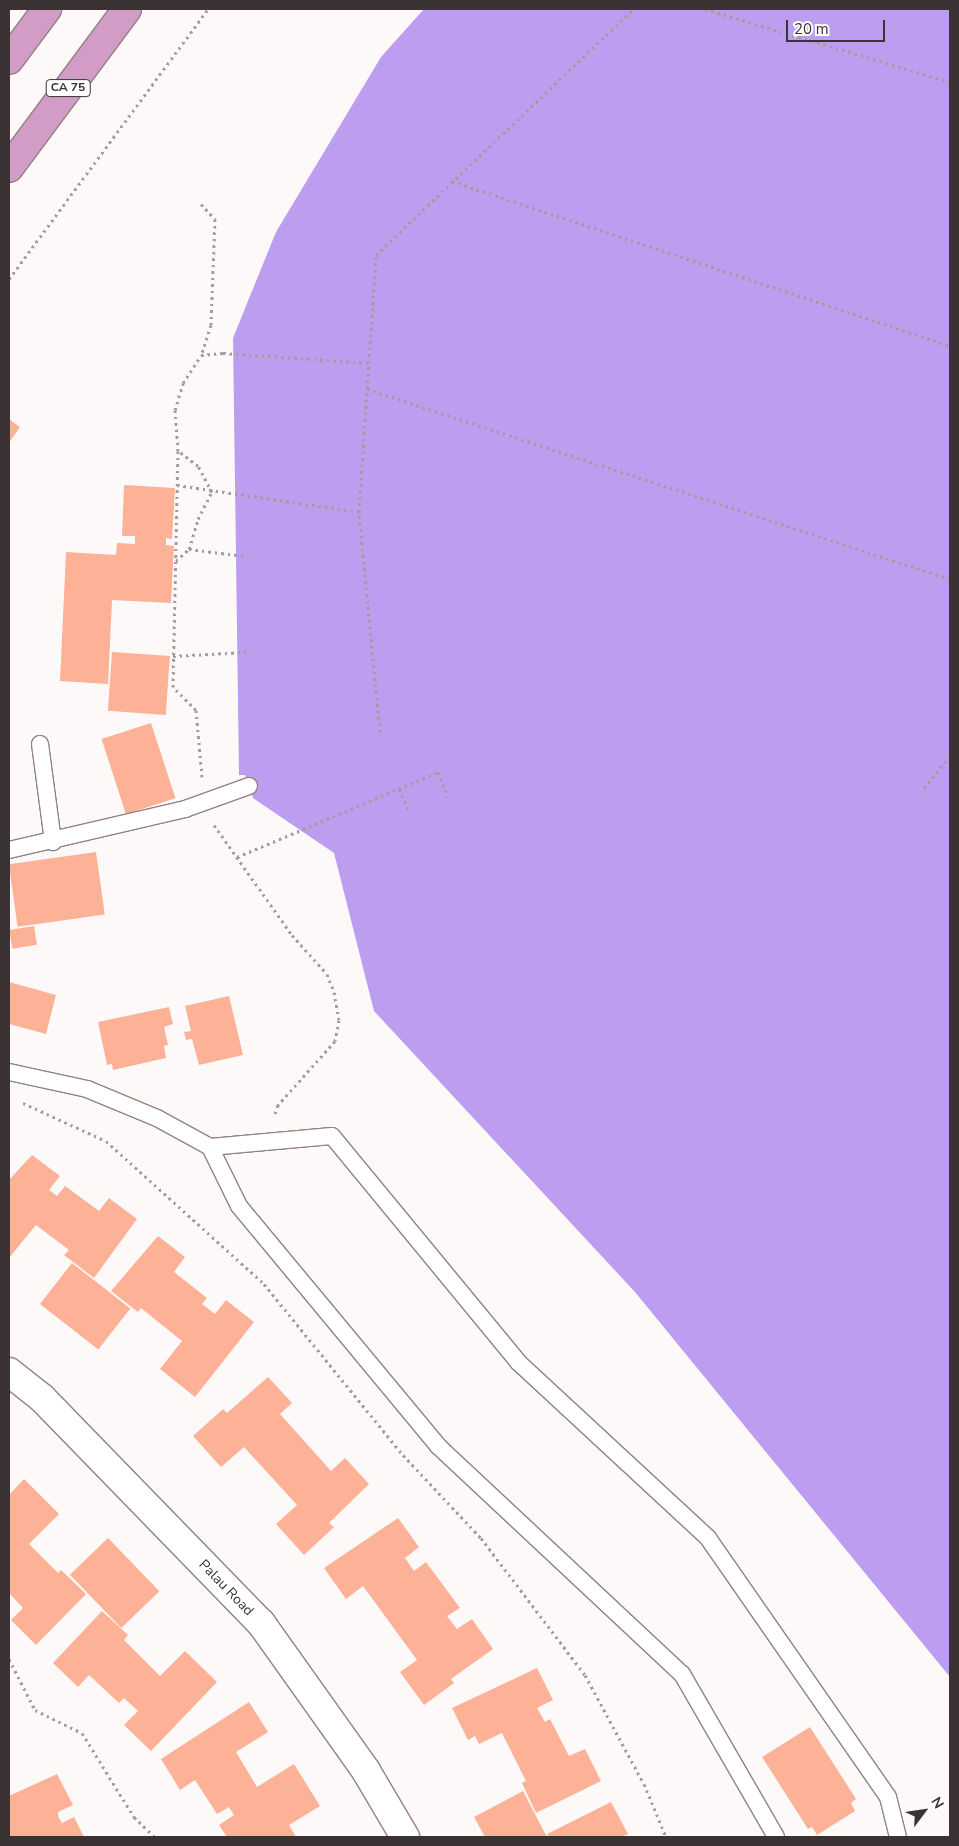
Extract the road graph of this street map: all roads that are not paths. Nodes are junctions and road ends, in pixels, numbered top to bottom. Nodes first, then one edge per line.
1 (47, 9) edge
2 (127, 9) edge
3 (9, 60) edge
4 (9, 168) edge
5 (40, 744) dead end
6 (249, 786) dead end
7 (53, 842) junction
8 (9, 850) edge
9 (9, 1072) edge
10 (210, 1146) junction
11 (9, 1372) edge
12 (405, 1837) edge
13 (776, 1837) edge
14 (898, 1837) edge

1 - 3 highway
2 - 4 highway, CA 75
5 - 7 lane
6 - 7 lane
7 - 8 lane
9 - 10 lane
10 - 13 lane
10 - 14 lane
11 - 12 street, Palau Road

